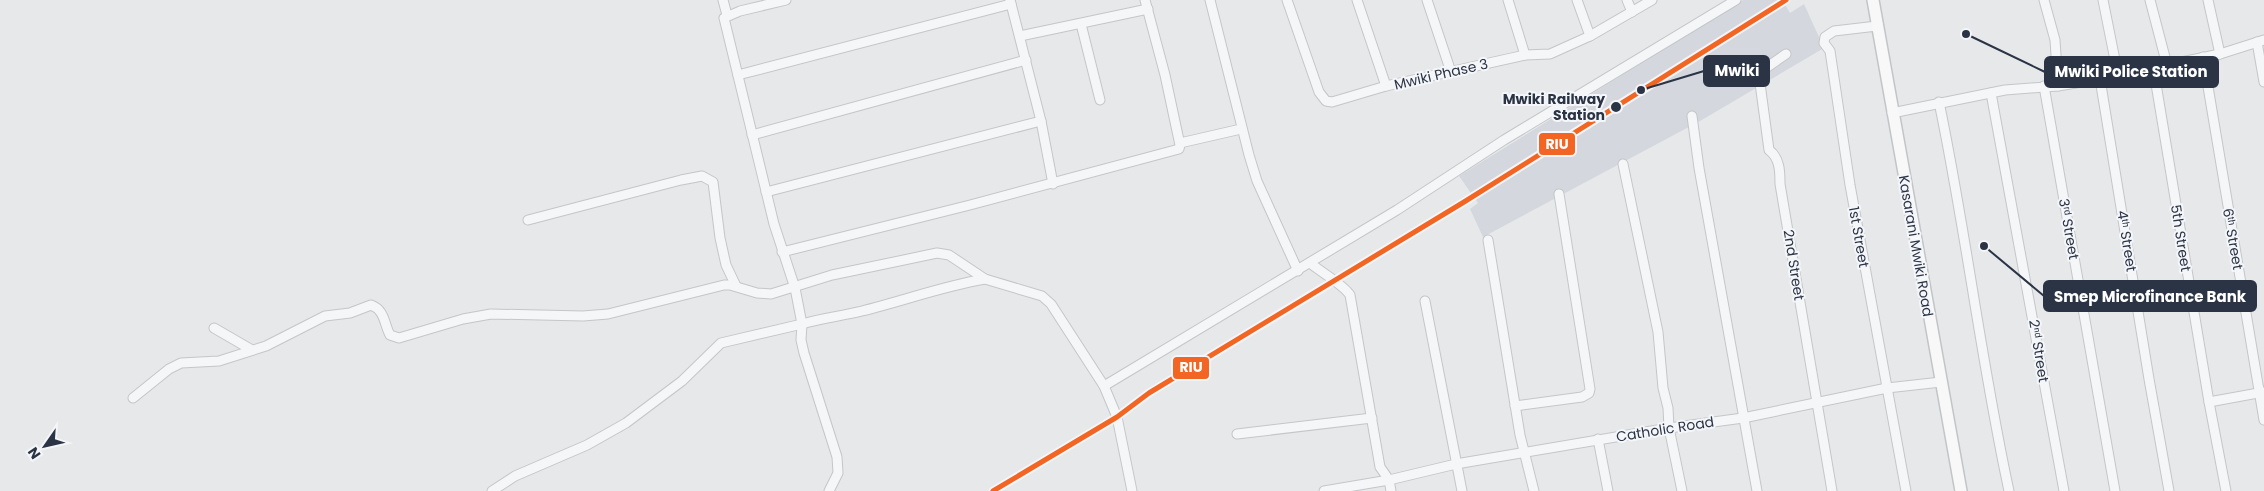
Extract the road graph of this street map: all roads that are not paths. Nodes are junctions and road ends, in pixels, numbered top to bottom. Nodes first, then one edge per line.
1 (723, 0) edge
2 (786, 0) edge
3 (1210, 0) edge
4 (1287, 0) edge
5 (1357, 0) edge
6 (1427, 0) edge
7 (1508, 0) edge
8 (1577, 0) edge
9 (1627, 0) edge
10 (1652, 0) edge
11 (1736, 0) edge
12 (1873, 0) edge
13 (2044, 0) edge
14 (2103, 0) edge
15 (2150, 0) edge
16 (2208, 0) edge
17 (1010, 2) edge
18 (1146, 5) edge
19 (1632, 12) junction
20 (727, 15) junction
21 (1081, 24) junction
22 (1877, 26) junction
23 (1020, 36) junction
24 (1590, 36) junction
25 (2261, 41) edge
26 (1786, 54) dead end
27 (2220, 54) junction
28 (1525, 55) junction
29 (2203, 57) junction
30 (1026, 60) junction
31 (2167, 65) junction
32 (2153, 66) junction
33 (1451, 72) junction
34 (738, 75) junction
35 (2118, 75) junction
36 (2100, 79) junction
37 (2264, 82) edge
38 (1386, 86) junction
39 (2044, 86) junction
40 (2058, 86) junction
41 (1991, 93) junction
42 (1100, 100) dead end
43 (1939, 102) junction
44 (1892, 113) junction
45 (1692, 116) dead end
46 (1041, 121) junction
47 (1242, 129) junction
48 (752, 135) junction
49 (1180, 143) junction
50 (1624, 164) dead end
51 (1053, 184) junction
52 (766, 192) junction
53 (1559, 194) dead end
54 (528, 220) dead end
55 (1488, 240) dead end
56 (782, 252) junction
57 (1310, 263) junction
58 (1298, 271) junction
59 (985, 279) junction
60 (736, 286) junction
61 (795, 288) junction
62 (1425, 302) dead end
63 (802, 324) junction
64 (214, 328) dead end
65 (252, 350) junction
66 (1941, 382) junction
67 (1104, 386) junction
68 (1887, 388) junction
69 (2262, 393) edge
70 (133, 398) dead end
71 (1817, 402) junction
72 (2209, 402) junction
73 (1515, 406) junction
74 (1372, 418) junction
75 (1743, 418) junction
76 (2264, 420) edge
77 (1669, 428) junction
78 (1237, 434) dead end
79 (1598, 439) junction
80 (1526, 453) junction
81 (1456, 464) junction
82 (1389, 480) junction
83 (492, 491) edge
84 (829, 491) edge
85 (1132, 491) edge
86 (1324, 491) edge
87 (1391, 491) edge
88 (1462, 491) edge
89 (1534, 491) edge
90 (1608, 491) edge
91 (1682, 491) edge
92 (1757, 491) edge
93 (1832, 491) edge
94 (1906, 491) edge
95 (1961, 491) edge
96 (2009, 491) edge
97 (2064, 491) edge
98 (2115, 491) edge
99 (2169, 491) edge
100 (2226, 491) edge

1 - 20 street
2 - 20 street
3 - 47 street
4 - 38 street, Mwiki Phase 3
5 - 38 street
6 - 33 street
7 - 28 street
8 - 24 street
9 - 19 street
10 - 19 street, Mwiki Phase 3
11 - 57 street
12 - 22 main road, Kasarani Mwiki Road
13 - 40 street
14 - 35 street
15 - 31 street
16 - 27 street
17 - 23 street
17 - 34 street
18 - 21 street
18 - 49 street
19 - 24 street, Mwiki Phase 3
20 - 34 street
21 - 23 street
21 - 42 street
22 - 44 main road, Kasarani Mwiki Road
22 - 68 street, 1st Street
23 - 30 street
24 - 28 street, Mwiki Phase 3
25 - 27 street
25 - 37 street
26 - 71 street, 2nd Street
27 - 29 street
28 - 33 street, Mwiki Phase 3
29 - 31 street
29 - 69 street, 6ᵗʰ Street
30 - 46 street
30 - 48 street
31 - 32 street
32 - 35 street
32 - 72 street, 5th Street
33 - 38 street, Mwiki Phase 3
34 - 48 street
35 - 36 street
36 - 40 street
36 - 99 street, 4ᵗʰ Street
39 - 40 street
39 - 41 street
39 - 98 street, 3ʳᵈ Street
41 - 43 street
41 - 97 street, 2ⁿᵈ Street
43 - 44 street
43 - 96 street
44 - 66 main road, Kasarani Mwiki Road
45 - 75 street
46 - 51 street
46 - 52 street
47 - 49 street
47 - 58 street
48 - 52 street
49 - 51 street
50 - 77 street
51 - 56 street
52 - 56 street
53 - 73 street
54 - 60 street
55 - 73 street
56 - 61 street
57 - 58 street
57 - 74 street
58 - 67 street
59 - 61 street
59 - 63 street
59 - 67 street
60 - 61 street
60 - 65 street
61 - 63 street
62 - 81 street
63 - 83 street
63 - 84 street
64 - 65 street
65 - 70 street
66 - 68 street, Catholic Road
66 - 95 main road, Kasarani Mwiki Road
67 - 85 street
68 - 71 street, Catholic Road
68 - 94 street, 1st Street
69 - 72 street
69 - 76 street, 6ᵗʰ Street
71 - 75 street, Catholic Road
71 - 93 street, 2nd Street
72 - 100 street, 5th Street
73 - 80 street
74 - 78 street
74 - 82 street
75 - 77 street, Catholic Road
75 - 92 street
77 - 79 street, Catholic Road
77 - 91 street
79 - 80 street, Catholic Road
79 - 90 street
80 - 81 street, Catholic Road
80 - 89 street
81 - 82 street, Catholic Road
81 - 88 street
82 - 86 street, Catholic Road
82 - 87 street

